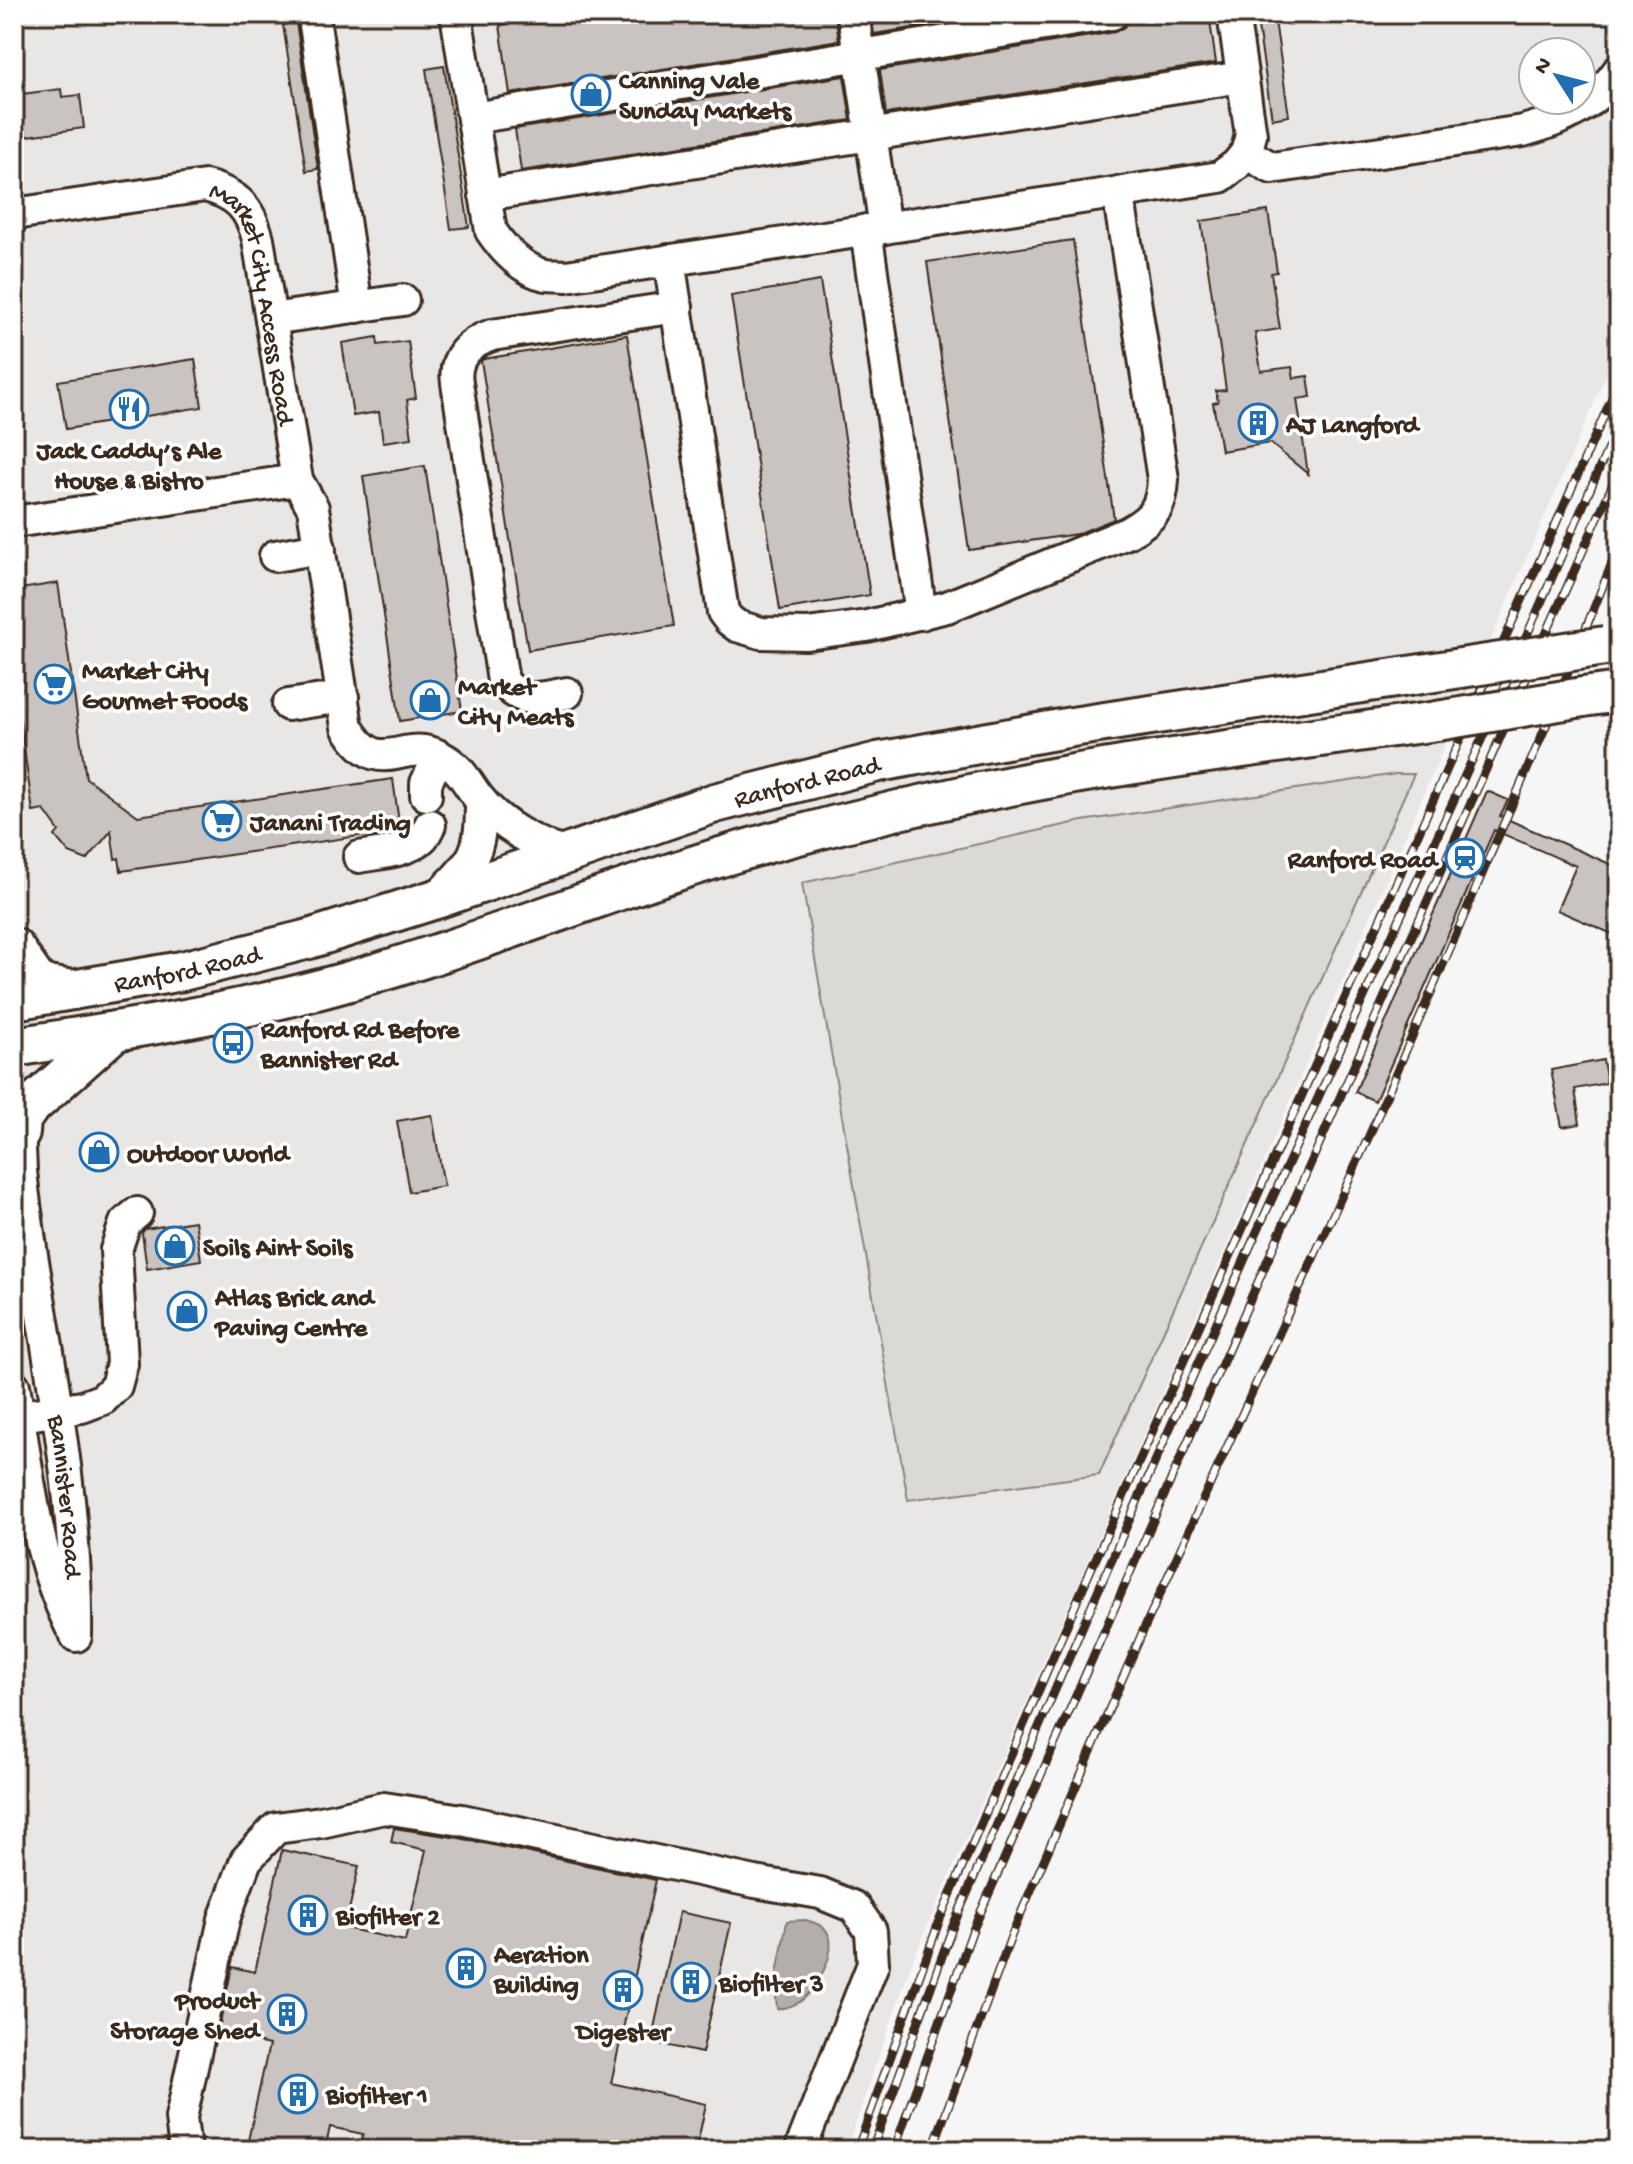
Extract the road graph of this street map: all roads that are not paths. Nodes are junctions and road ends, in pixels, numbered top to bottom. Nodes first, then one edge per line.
1 (853, 14) edge
2 (1112, 14) edge
3 (1233, 14) edge
4 (464, 15) edge
5 (314, 18) dead end
6 (859, 55) junction
7 (1619, 70) edge
8 (1242, 77) junction
9 (473, 118) junction
10 (871, 135) junction
11 (1246, 153) junction
12 (1118, 192) junction
13 (485, 195) junction
14 (14, 214) edge
15 (876, 229) junction
16 (669, 260) junction
17 (403, 300) dead end
18 (357, 307) junction
19 (677, 307) junction
20 (271, 319) junction
21 (297, 480) junction
22 (14, 522) edge
23 (320, 548) junction
24 (275, 556) dead end
25 (921, 614) junction
26 (1614, 647) edge
27 (567, 693) dead end
28 (1601, 694) edge
29 (343, 697) junction
30 (288, 705) dead end
31 (439, 756) junction
32 (481, 801) junction
33 (564, 854) junction
34 (359, 857) dead end
35 (436, 899) junction
36 (14, 948) edge
37 (76, 990) junction
38 (14, 1000) edge
39 (115, 1031) junction
40 (14, 1047) edge
41 (17, 1117) edge
42 (137, 1213) dead end
43 (14, 1386) edge
44 (56, 1410) junction
45 (16, 1416) edge
46 (815, 2109) junction
47 (185, 2150) edge
48 (784, 2150) edge
49 (800, 2150) edge

1 - 6 street
2 - 6 street
3 - 8 street
4 - 9 street
5 - 18 street
6 - 9 street
6 - 10 street
7 - 11 street
8 - 10 street
8 - 11 street
9 - 13 street
10 - 13 street
10 - 15 street
11 - 12 street
12 - 15 street
12 - 25 street
13 - 16 street
14 - 20 street, Market City Access Road
15 - 16 street
15 - 25 street
16 - 19 street
17 - 18 street
18 - 20 street
19 - 25 street
19 - 27 street
20 - 21 street, Market City Access Road
21 - 22 street
21 - 23 street, Market City Access Road
23 - 24 street
23 - 29 street, Market City Access Road
26 - 33 main road, Ranford Road, bridge
28 - 39 main road, Ranford Road, bridge
29 - 30 street
29 - 31 street, Market City Access Road
31 - 32 street
31 - 34 street
32 - 33 street
32 - 35 street
33 - 35 main road, Ranford Road
35 - 37 main road, Ranford Road
36 - 37 main road
37 - 38 main road, Ranford Road
39 - 40 main road, Ranford Road
39 - 41 main road
41 - 44 street, Bannister Road
42 - 44 street
43 - 45 street, Bannister Road
44 - 45 street
44 - 45 street, Bannister Road
46 - 47 street
46 - 48 street
46 - 49 street

